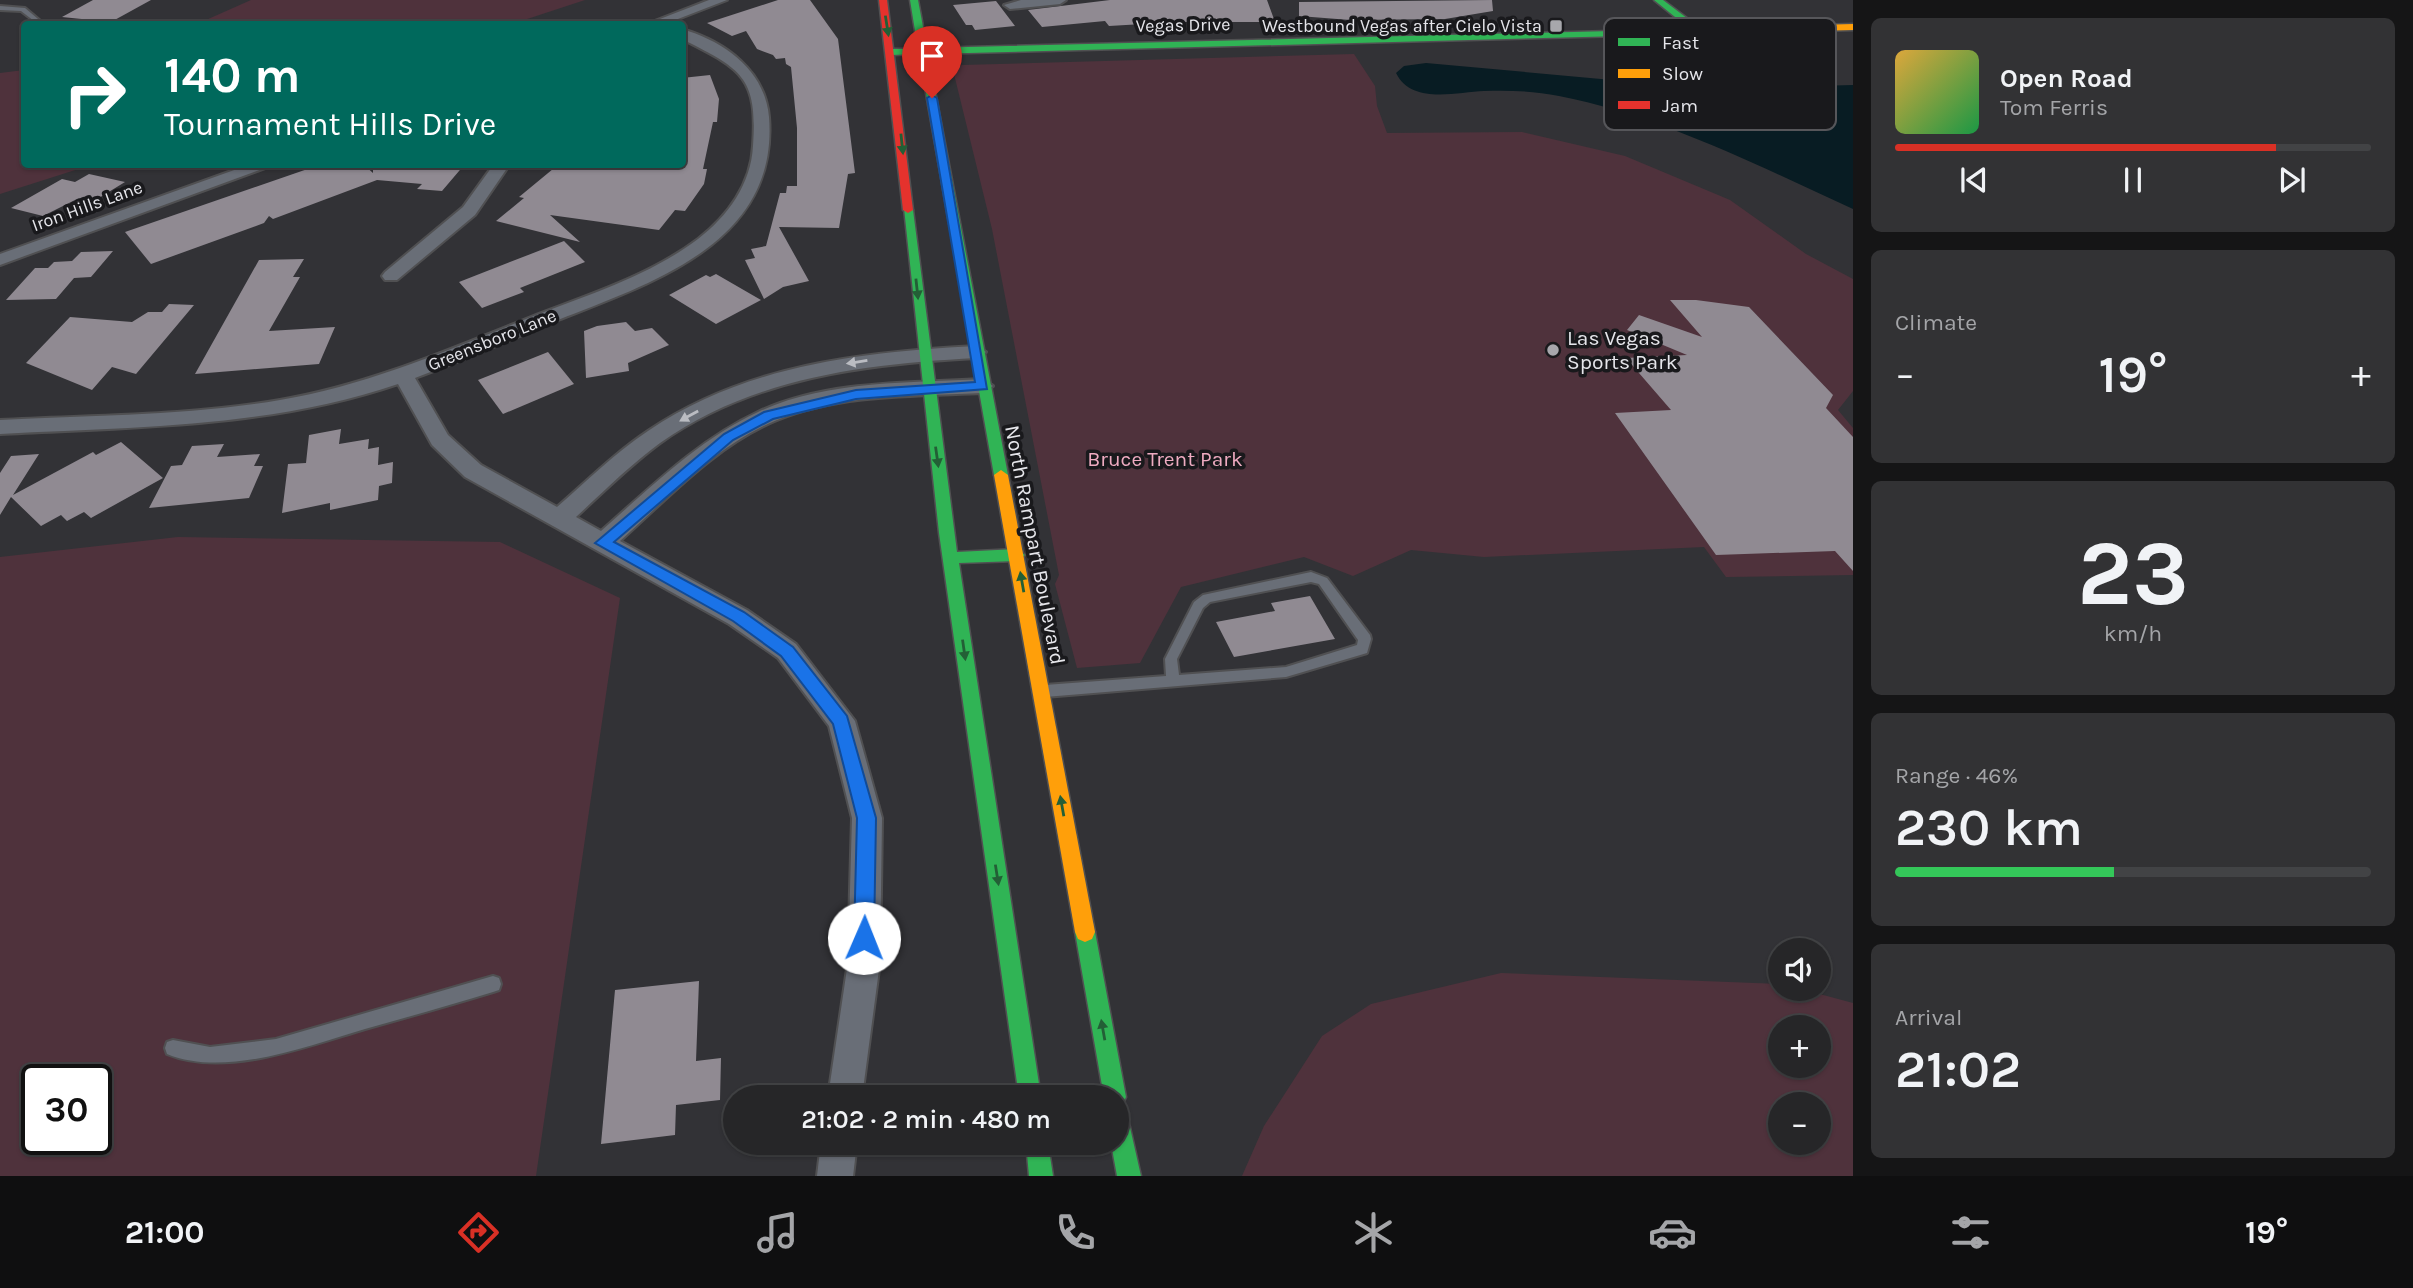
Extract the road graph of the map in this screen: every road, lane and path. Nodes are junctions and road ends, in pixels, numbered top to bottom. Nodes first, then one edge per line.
1 (721, 0) edge
2 (883, 0) edge
3 (914, 0) edge
4 (1060, 0) edge
5 (1658, 0) edge
6 (1040, 1) edge
7 (1010, 5) dead end
8 (0, 8) edge
9 (1681, 18) edge
10 (37, 21) edge
11 (668, 21) edge
12 (1604, 34) edge
13 (686, 35) edge
14 (924, 51) junction
15 (891, 52) junction
16 (257, 168) edge
17 (499, 168) edge
18 (0, 260) edge
19 (391, 276) dead end
20 (976, 352) junction
21 (925, 354) junction
22 (403, 376) junction
23 (983, 386) junction
24 (928, 389) junction
25 (0, 428) edge
26 (559, 519) junction
27 (603, 543) junction
28 (1017, 555) junction
29 (951, 558) junction
30 (1173, 681) junction
31 (1041, 691) junction
32 (493, 984) dead end
33 (173, 1048) dead end
34 (847, 1085) edge
35 (1028, 1085) edge
36 (1113, 1085) edge
37 (838, 1155) edge
38 (1038, 1155) edge
39 (1125, 1155) edge
40 (835, 1176) edge
41 (1041, 1176) edge
42 (1129, 1176) edge

1 - 11 street
2 -> 15 main road
3 - 14 main road, North Rampart Boulevard
4 - 6 street
5 - 9 main road
6 - 7 street
8 - 10 lane
12 - 14 main road, Vegas Drive
13 - 22 street, Greensboro Lane
14 - 15 main road, Vegas Drive
14 - 20 main road, North Rampart Boulevard
15 -> 21 main road
16 - 18 street, Iron Hills Lane
17 - 19 street
20 - 21 street
20 - 23 main road, North Rampart Boulevard
21 - 24 main road
21 -> 26 street
22 - 25 street, Greensboro Lane
22 - 26 street
23 - 24 street
23 - 28 main road, North Rampart Boulevard
24 - 27 street
24 -> 29 main road
26 - 27 street
27 - 34 street
28 - 29 main road
31 -> 28 main road, North Rampart Boulevard
29 -> 35 main road
30 - 30 lane
30 - 31 lane
36 -> 31 main road, North Rampart Boulevard
32 - 33 lane
37 - 40 street
38 - 41 main road
39 - 42 main road

